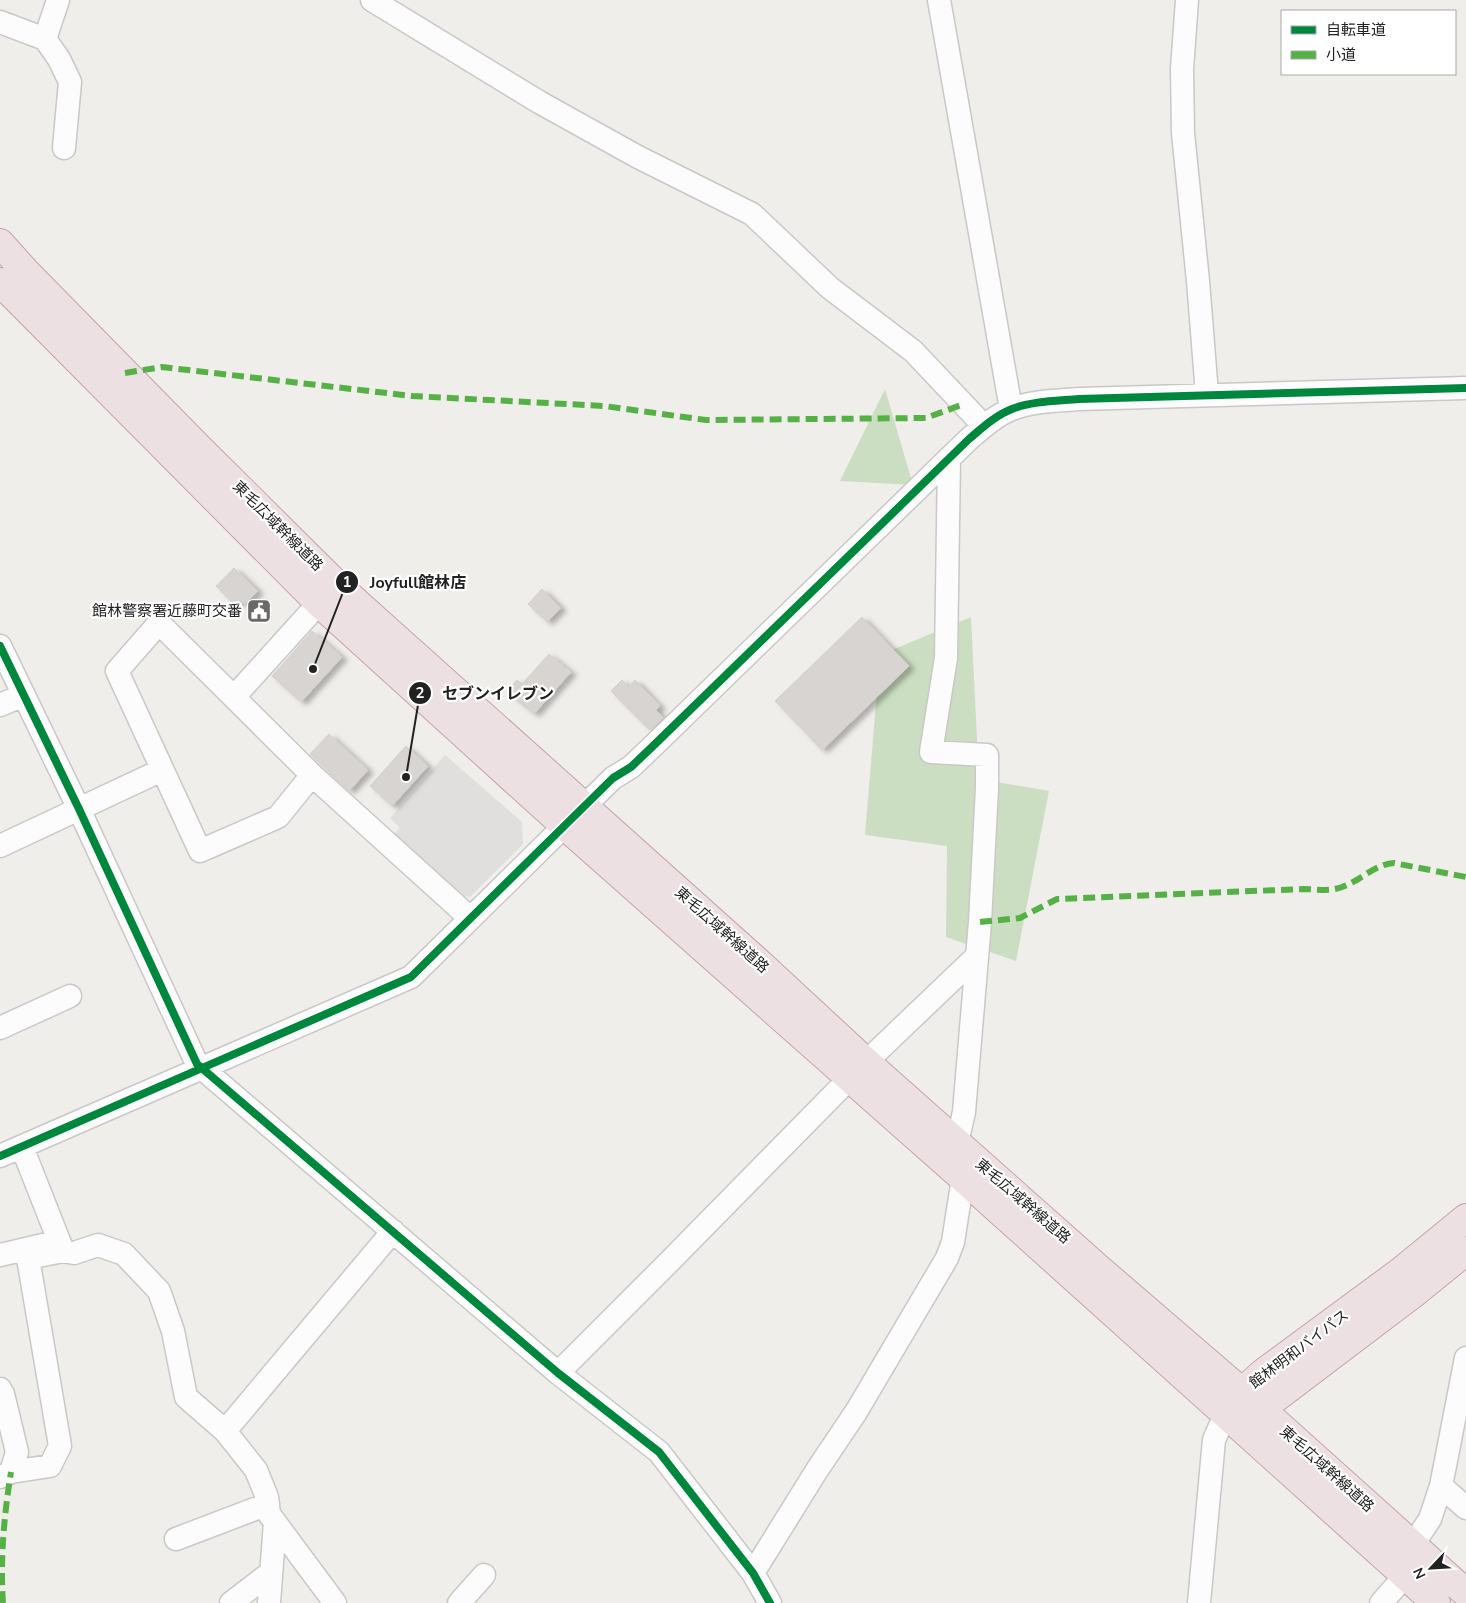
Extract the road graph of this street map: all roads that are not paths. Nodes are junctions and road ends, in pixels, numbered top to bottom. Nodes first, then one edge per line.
1 (58, 0) edge
2 (372, 0) edge
3 (938, 0) edge
4 (1187, 0) edge
5 (0, 22) edge
6 (46, 40) junction
7 (64, 148) dead end
8 (0, 243) edge
9 (8, 285) edge
10 (1466, 388) edge
11 (1207, 394) junction
12 (1011, 409) junction
13 (984, 426) junction
14 (949, 458) junction
15 (319, 603) junction
16 (0, 646) edge
17 (24, 694) junction
18 (234, 697) junction
19 (0, 705) edge
20 (162, 770) junction
21 (312, 775) junction
22 (584, 806) junction
23 (79, 809) junction
24 (565, 826) junction
25 (0, 846) edge
26 (470, 918) junction
27 (976, 957) junction
28 (70, 996) dead end
29 (0, 1028) edge
30 (201, 1067) junction
31 (858, 1070) junction
32 (957, 1143) junction
33 (22, 1146) junction
34 (0, 1156) edge
35 (963, 1178) junction
36 (1466, 1218) edge
37 (393, 1231) junction
38 (61, 1246) junction
39 (1466, 1251) edge
40 (0, 1255) edge
41 (558, 1372) junction
42 (1465, 1372) edge
43 (0, 1389) edge
44 (1251, 1401) junction
45 (1228, 1416) junction
46 (225, 1431) junction
47 (6, 1474) edge
48 (1441, 1486) junction
49 (1466, 1508) edge
50 (271, 1513) junction
51 (176, 1539) dead end
52 (1412, 1546) junction
53 (270, 1573) junction
54 (753, 1573) junction
55 (484, 1575) dead end
56 (1406, 1576) junction
57 (1466, 1593) edge
58 (231, 1603) edge
59 (269, 1603) edge
60 (335, 1603) edge
61 (460, 1603) edge
62 (770, 1603) edge
63 (1198, 1603) edge
64 (1381, 1603) edge
65 (1436, 1603) edge

1 - 6 street
2 - 13 street
3 - 12 street
4 - 11 street
5 - 6 street
6 - 7 street
8 - 9 highway, 東毛広域幹線道路
9 - 15 highway, 東毛広域幹線道路
9 - 22 highway, 東毛広域幹線道路
10 - 11 street
11 - 12 street
12 - 13 street
13 - 14 street
14 - 22 street
14 - 27 street
15 - 18 street
15 - 24 highway, 東毛広域幹線道路
16 - 17 street
17 - 19 street
17 - 23 street
18 - 20 street
18 - 21 street
20 - 21 street
20 - 23 street
21 - 26 street
22 - 24 street
22 - 31 highway, 東毛広域幹線道路
23 - 25 street
23 - 30 street
24 - 26 street
24 - 31 highway, 東毛広域幹線道路
26 - 30 street
27 - 31 street
27 - 32 street
28 - 29 street
30 - 33 street
30 - 37 street
31 - 32 highway, 東毛広域幹線道路
31 - 35 highway, 東毛広域幹線道路
31 - 41 street
32 - 44 highway, 東毛広域幹線道路
33 - 34 street
33 - 38 street
35 - 45 highway, 東毛広域幹線道路
35 - 54 street
36 - 44 highway, 館林明和バイパス
37 - 41 street
37 - 46 street
38 - 40 street
38 - 46 street
38 - 47 street
39 - 44 highway, 館林明和バイパス
41 - 54 street
42 - 48 street
43 - 47 street
44 - 45 highway, 館林明和バイパス
44 - 52 highway, 東毛広域幹線道路
45 - 56 highway, 東毛広域幹線道路
45 - 63 street
46 - 50 street
48 - 49 street
48 - 52 street
50 - 51 street
50 - 53 street
50 - 60 street
52 - 57 highway, 東毛広域幹線道路
53 - 58 street
53 - 59 street
54 - 62 street
55 - 61 street
56 - 64 street
56 - 65 highway, 東毛広域幹線道路

